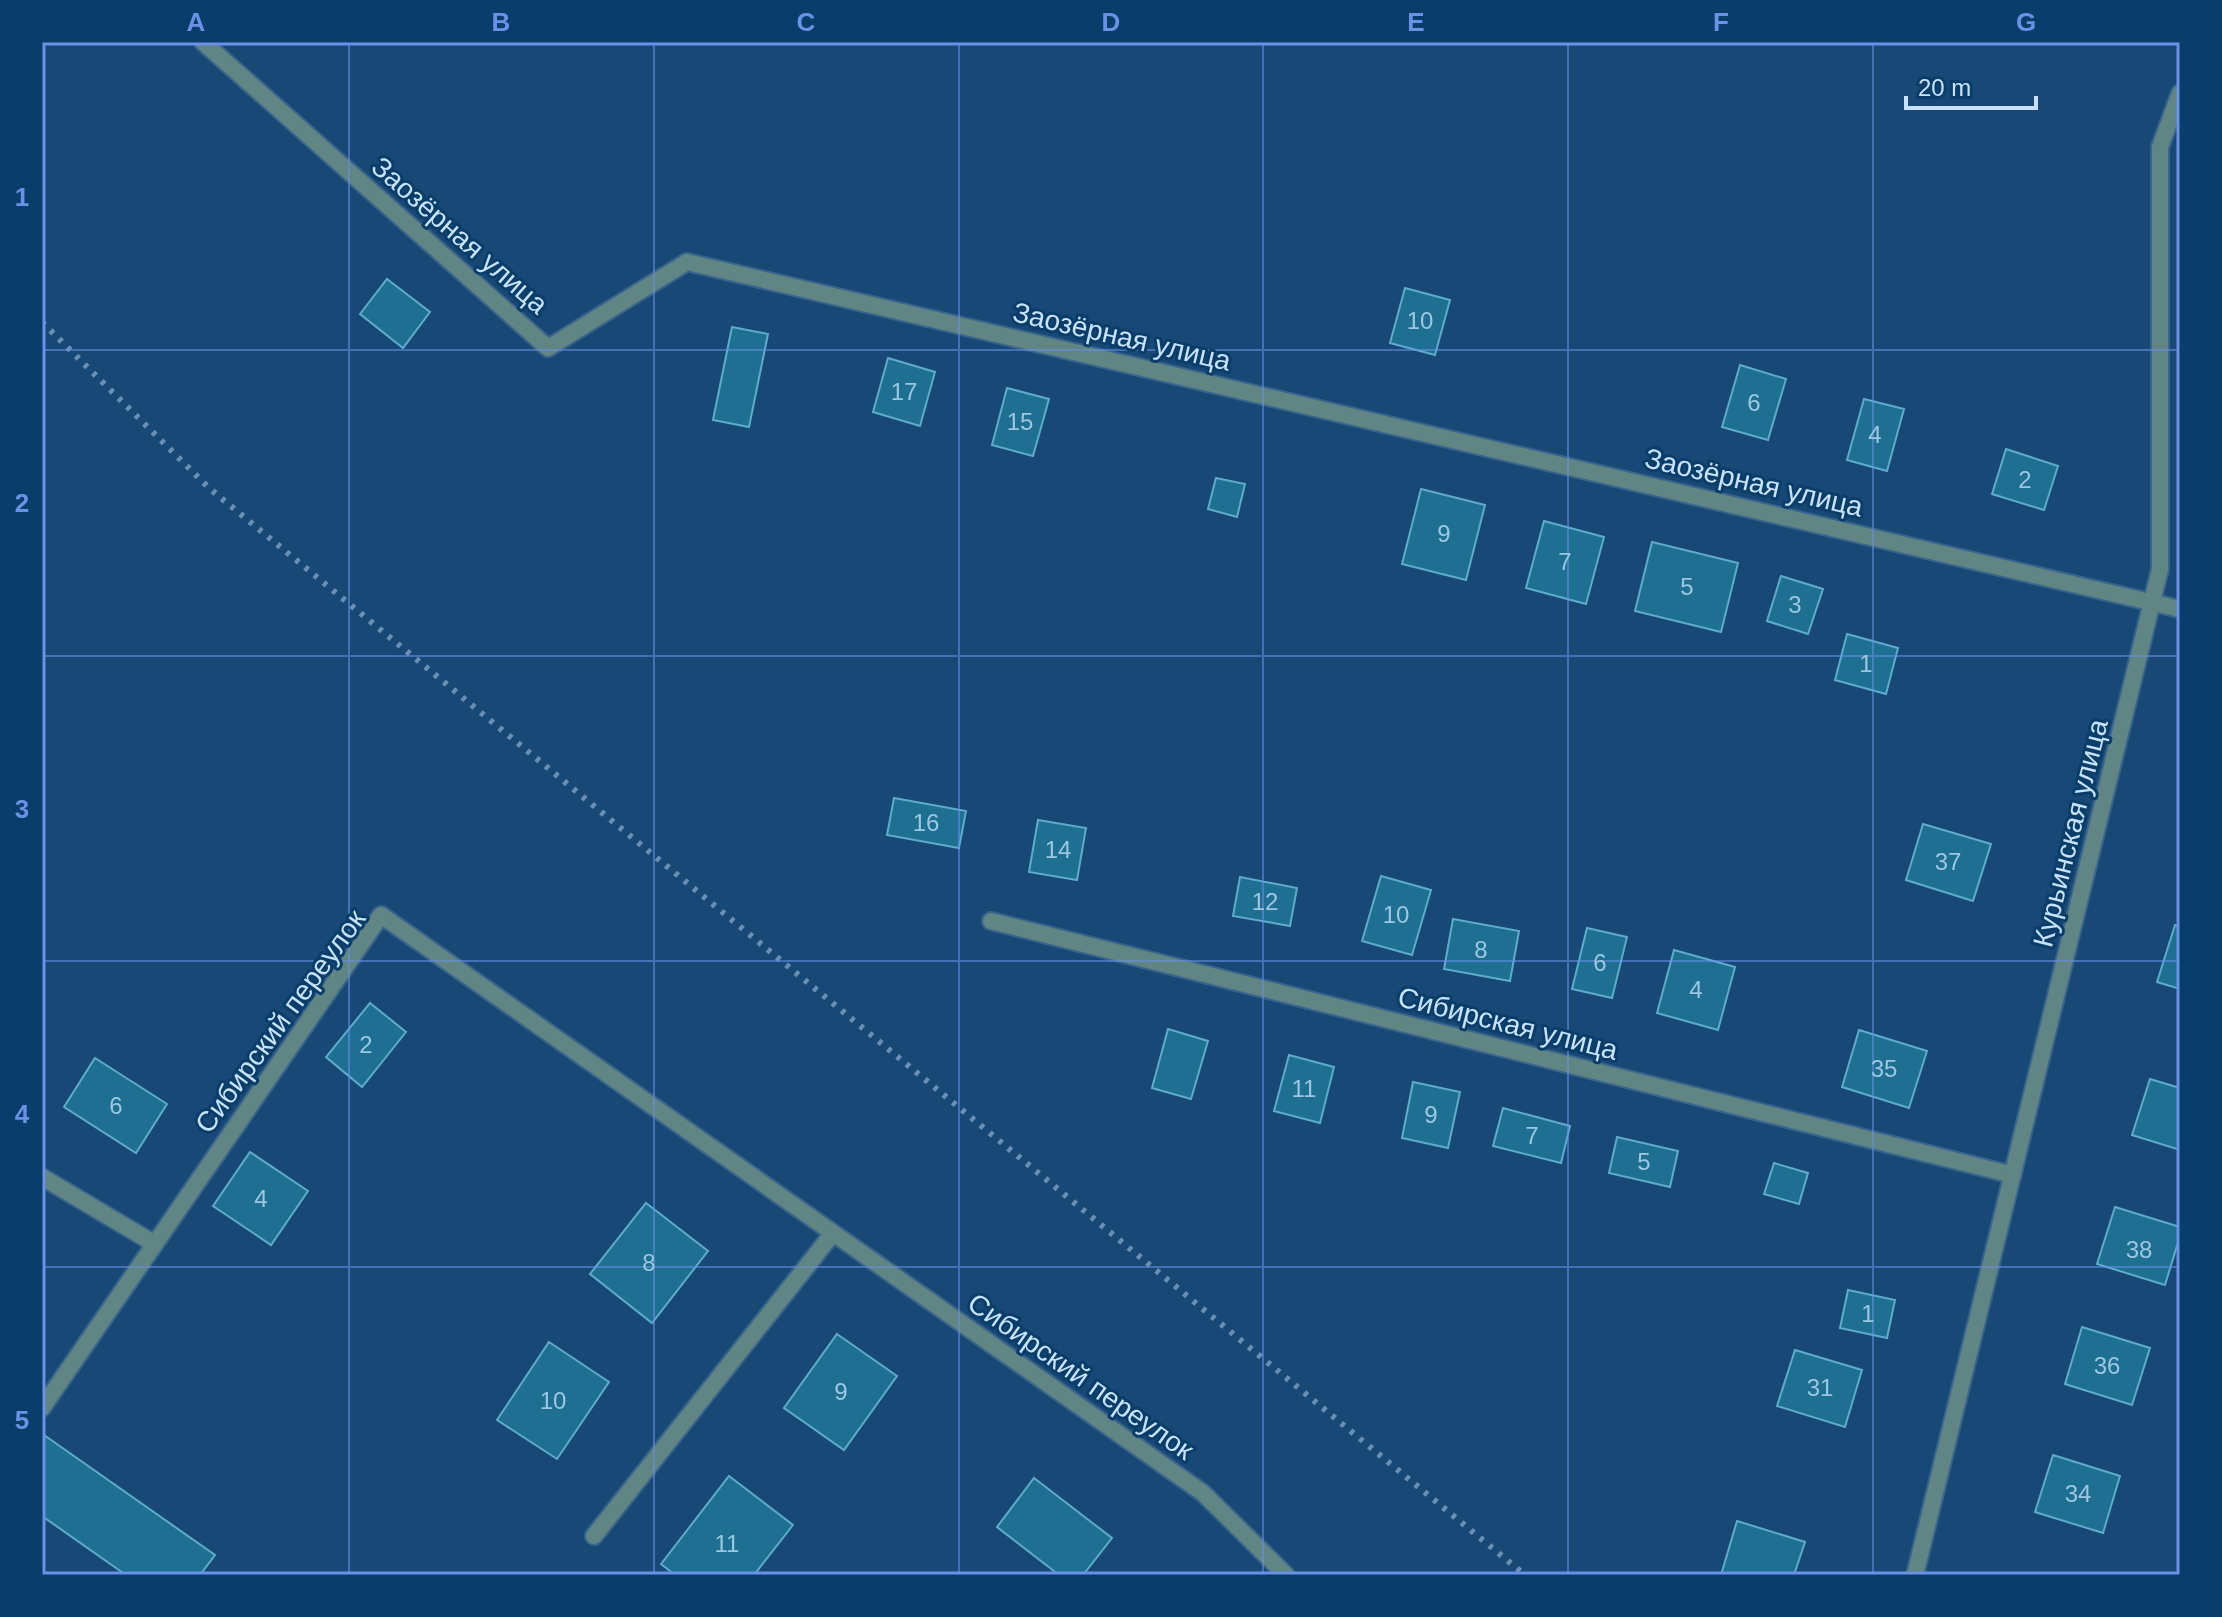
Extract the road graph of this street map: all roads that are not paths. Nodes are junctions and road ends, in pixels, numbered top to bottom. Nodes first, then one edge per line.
1 (203, 42) edge
2 (2180, 93) edge
3 (2154, 601) junction
4 (2180, 609) edge
5 (991, 921) dead end
6 (2013, 1175) junction
7 (42, 1177) edge
8 (833, 1233) junction
9 (155, 1244) junction
10 (42, 1408) edge
11 (594, 1536) dead end
12 (1286, 1575) edge
13 (1915, 1575) edge

1 - 3 street, Заозёрная улица
2 - 3 street, Курьинская улица
3 - 4 street
3 - 6 street, Курьинская улица
5 - 6 street, Сибирская улица
6 - 13 street, Курьинская улица
7 - 9 street
8 - 9 street, Сибирский переулок
8 - 11 street
8 - 12 street, Сибирский переулок
9 - 10 street, Сибирский переулок

